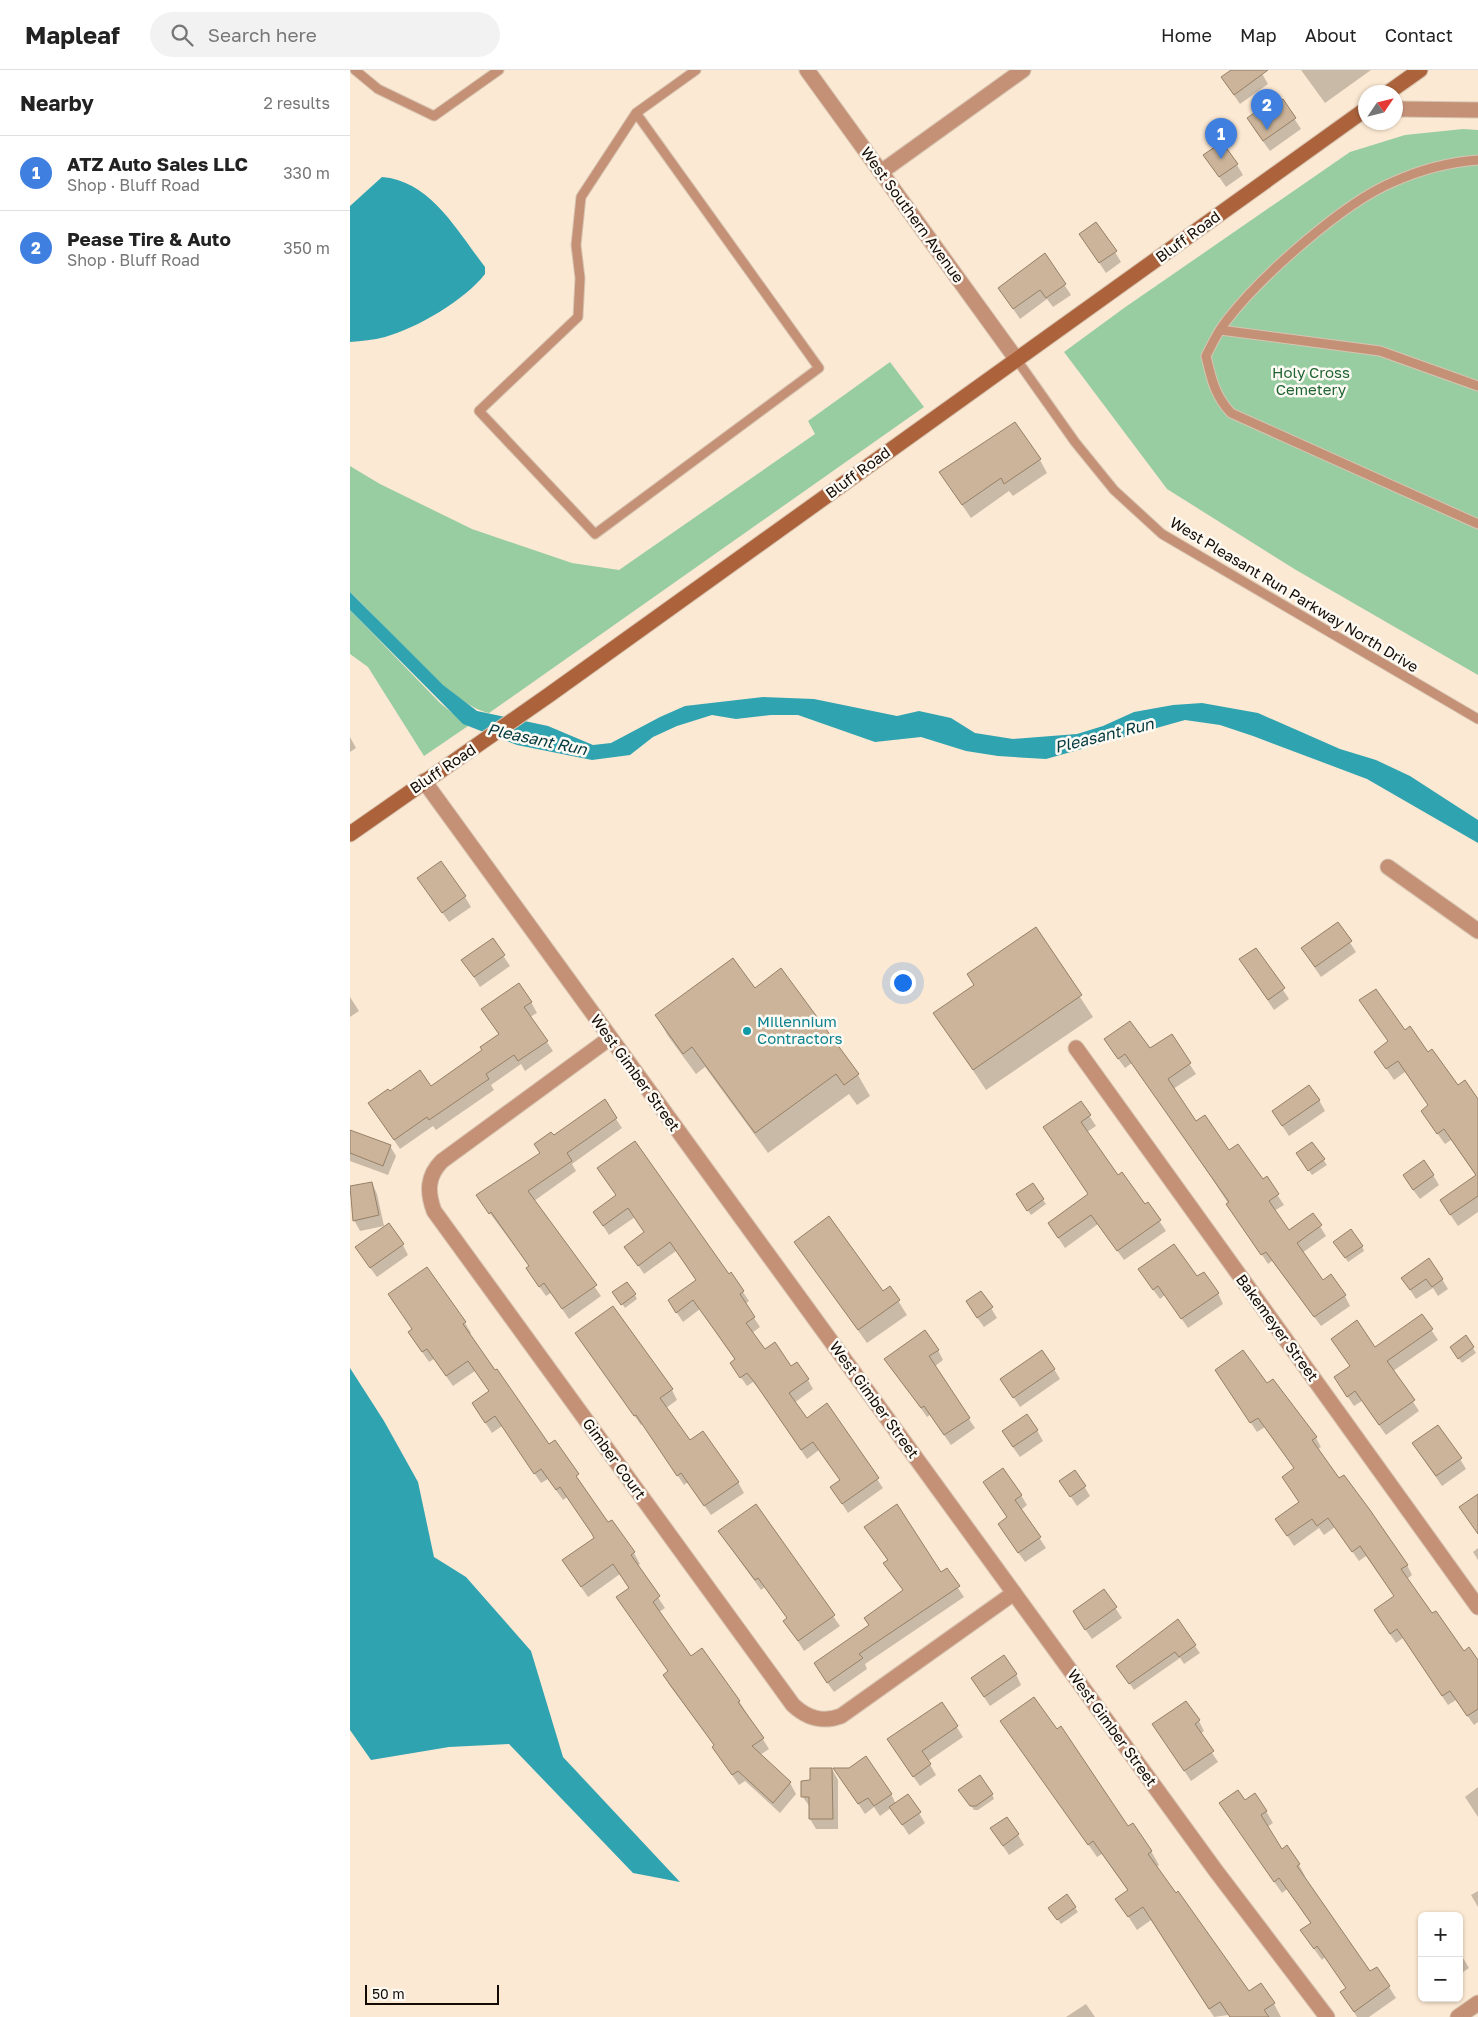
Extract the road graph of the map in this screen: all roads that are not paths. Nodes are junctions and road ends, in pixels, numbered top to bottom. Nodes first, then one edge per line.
1 (355, 70) edge
2 (499, 70) edge
3 (696, 70) edge
4 (807, 70) edge
5 (1023, 70) edge
6 (1420, 70) edge
7 (1399, 85) edge
8 (1403, 109) edge
9 (1478, 110) edge
10 (636, 113) junction
11 (1358, 115) edge
12 (1478, 160) edge
13 (881, 172) junction
14 (1220, 330) junction
15 (1017, 360) junction
16 (1478, 386) edge
17 (1478, 524) edge
18 (1478, 719) edge
19 (424, 781) junction
20 (350, 834) edge
21 (1388, 867) dead end
22 (1478, 931) edge
23 (610, 1038) junction
24 (1076, 1048) dead end
25 (1014, 1593) junction
26 (1478, 1607) edge
27 (1478, 2003) edge
28 (1326, 2017) edge
29 (1458, 2017) edge

1 - 2 lane
3 - 10 lane
4 - 13 street, West Southern Avenue
5 - 13 street
6 - 7 main road
8 - 9 street
10 - 10 lane
11 - 15 main road, Bluff Road
12 - 14 lane
13 - 15 street, West Southern Avenue
14 - 16 lane
14 - 17 lane
15 - 18 lane, West Pleasant Run Parkway North Drive
15 - 19 main road, Bluff Road
19 - 20 main road, Bluff Road
19 - 23 street, West Gimber Street
21 - 22 street
23 - 25 street, West Gimber Street
23 - 25 street, Gimber Court
24 - 26 street, Bakemeyer Street
25 - 28 street, West Gimber Street
27 - 29 street

